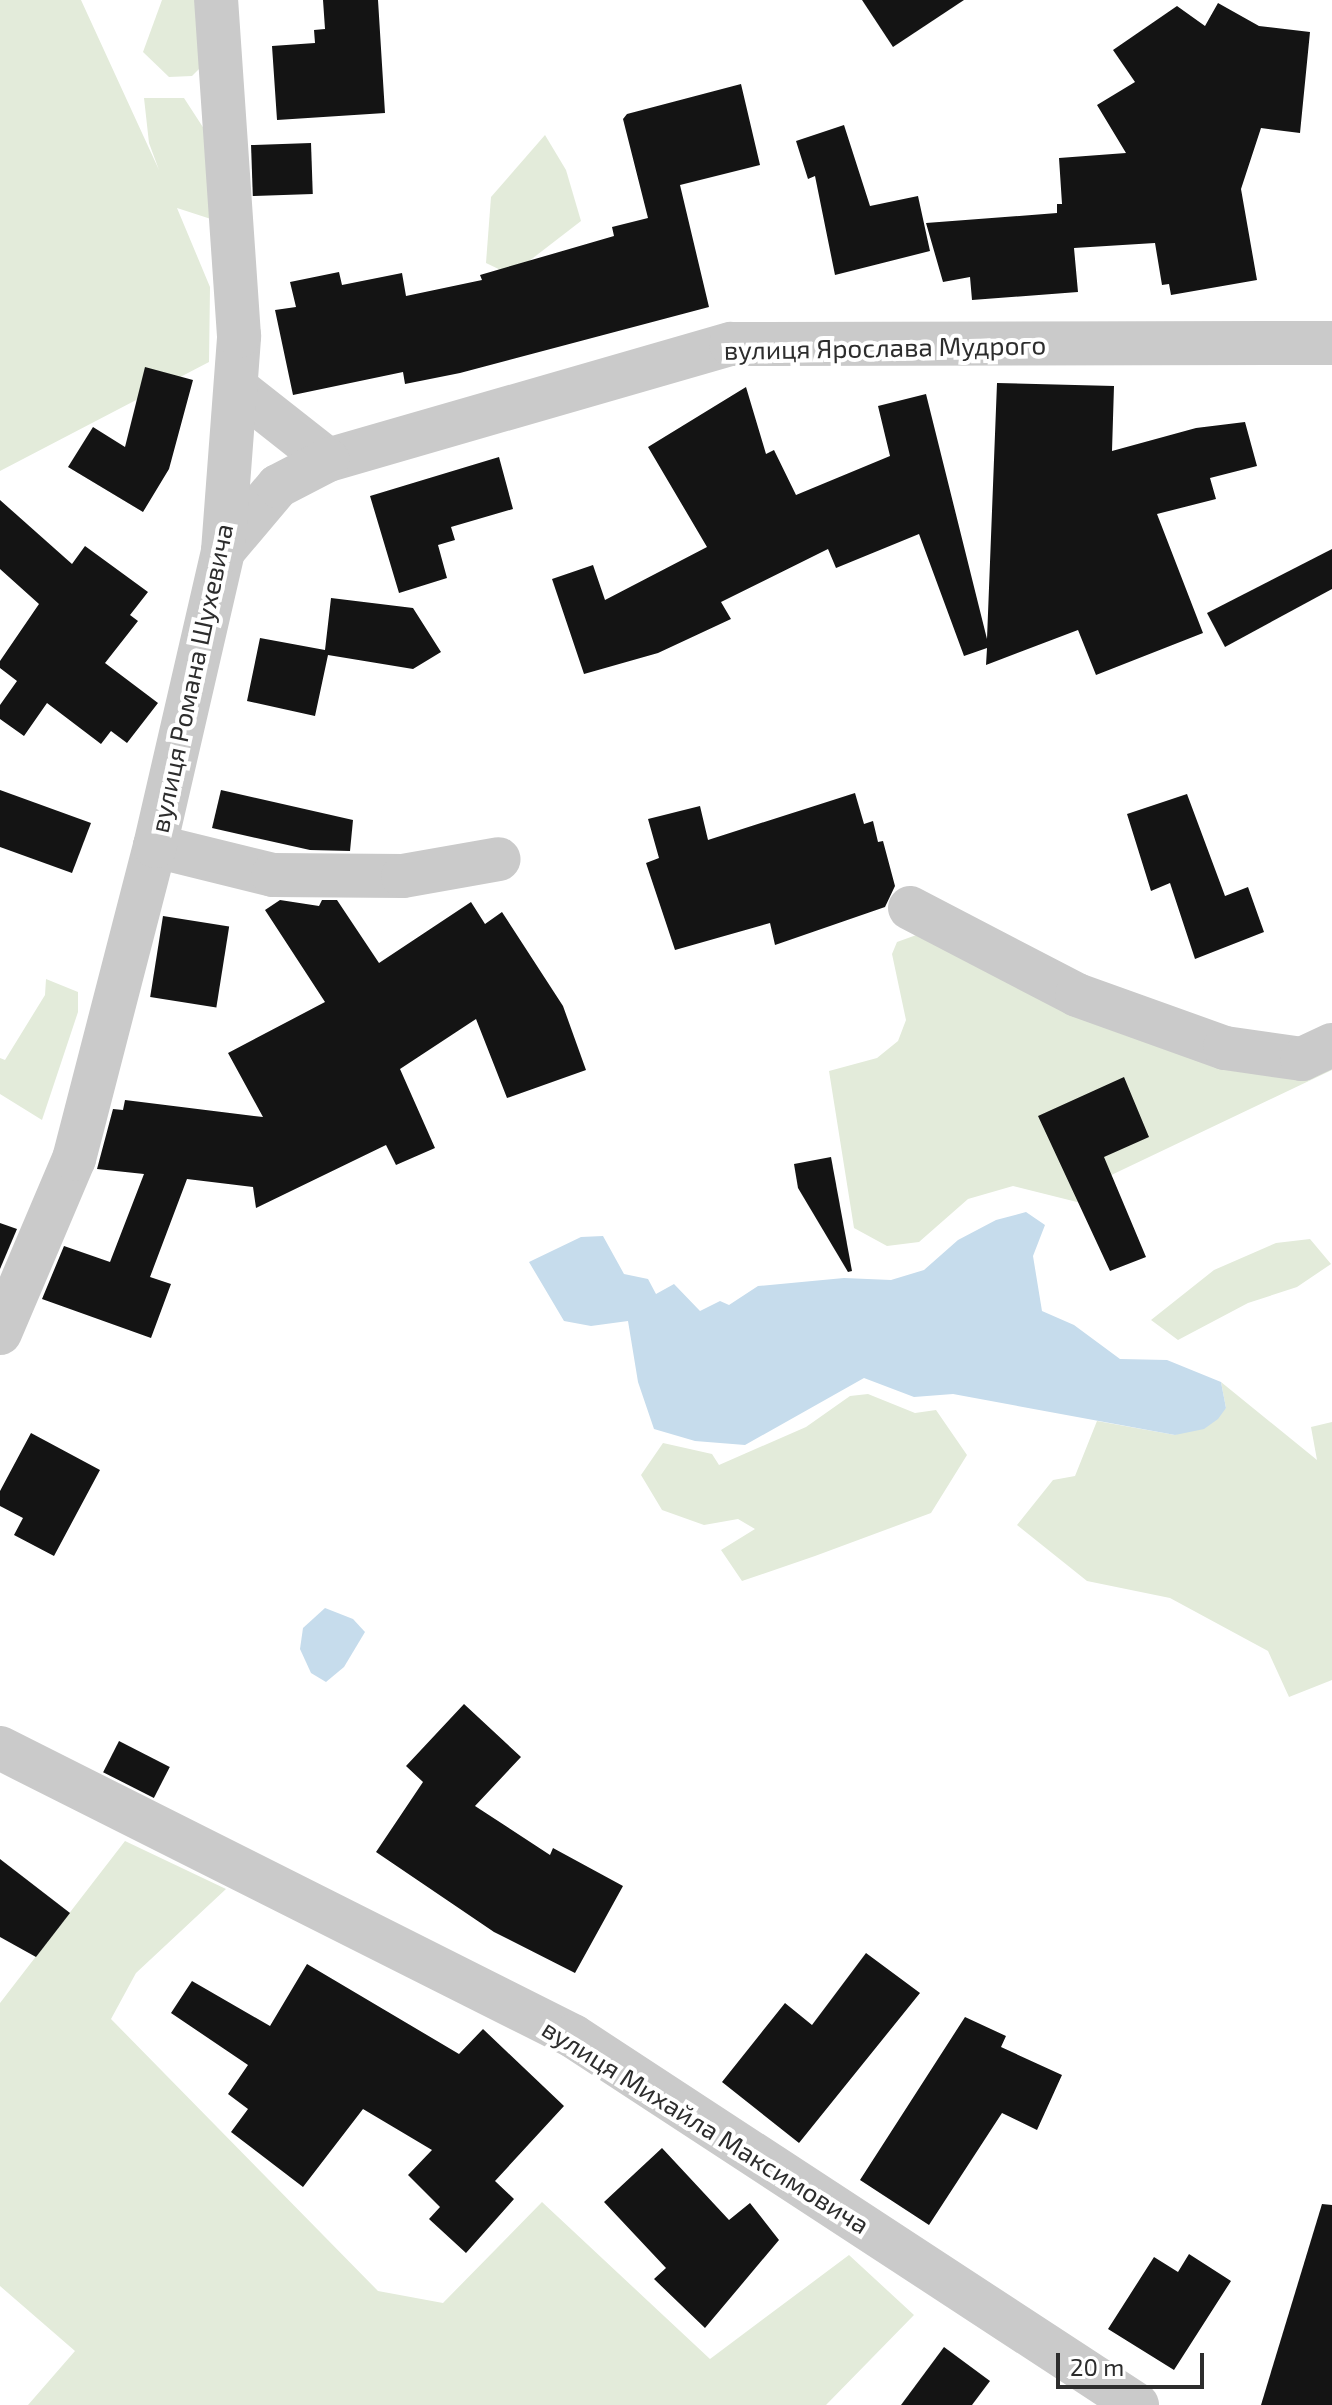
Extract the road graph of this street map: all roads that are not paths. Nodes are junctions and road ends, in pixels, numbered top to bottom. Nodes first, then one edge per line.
1 (216, 0) edge
2 (1332, 343) edge
3 (239, 390) junction
4 (328, 460) junction
5 (223, 551) junction
6 (155, 846) junction
7 (499, 859) dead end
8 (910, 908) dead end
9 (1332, 1045) edge
10 (0, 1333) edge
11 (0, 1748) edge
12 (1137, 2405) edge

1 - 3 street, вулиця Романа Шухевича
2 - 4 street, вулиця Ярослава Мудрого
3 - 4 street
3 - 5 street, вулиця Романа Шухевича
4 - 5 street, вулиця Ярослава Мудрого
5 - 6 street, вулиця Романа Шухевича
6 - 7 street
6 - 10 street, вулиця Романа Шухевича
8 - 9 street
11 - 12 street, вулиця Михайла Максимовича

